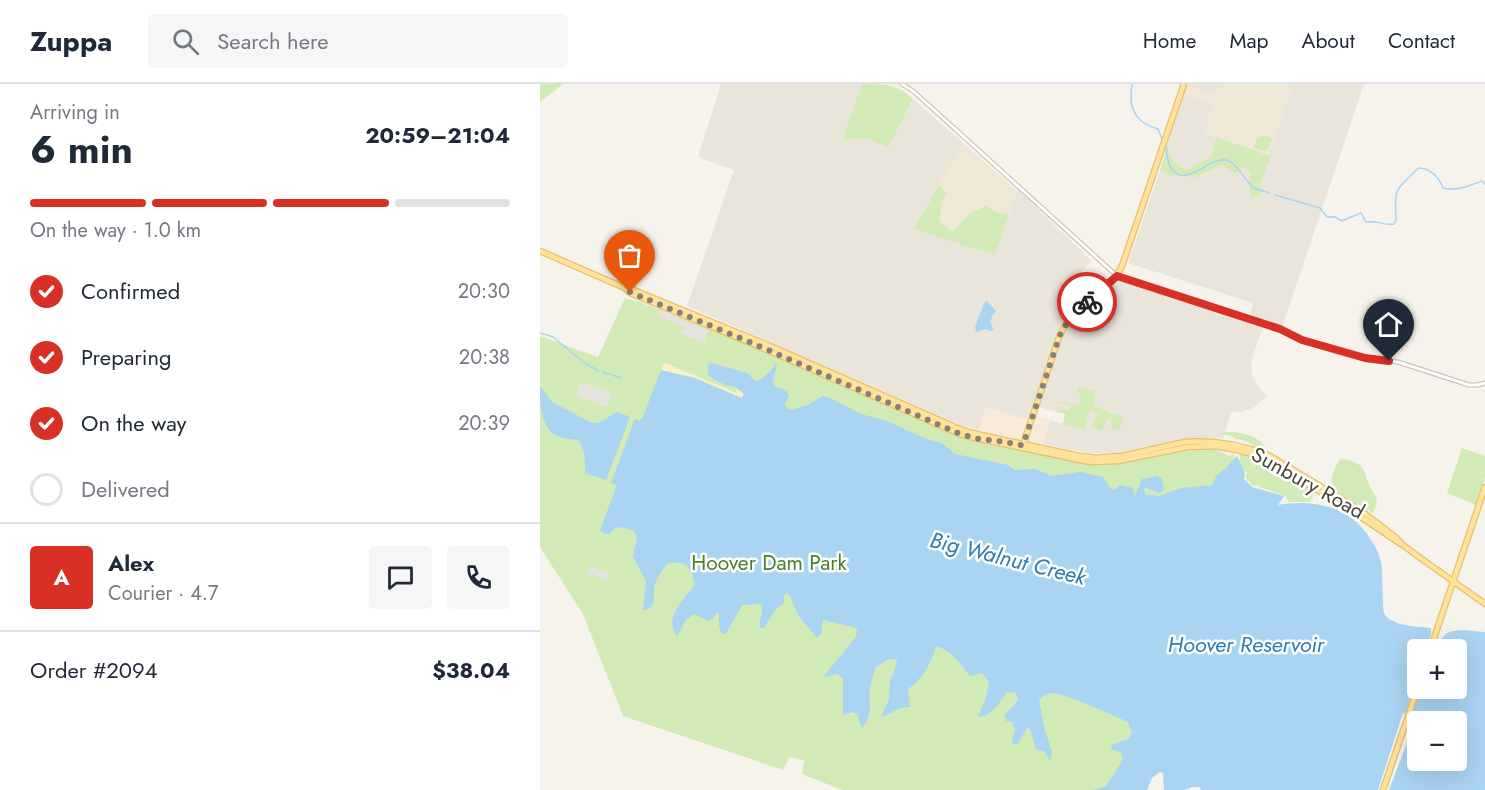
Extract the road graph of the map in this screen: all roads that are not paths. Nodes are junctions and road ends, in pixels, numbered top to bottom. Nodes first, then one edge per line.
1 (902, 84) edge
2 (1184, 84) edge
3 (540, 251) edge
4 (1117, 276) junction
5 (625, 288) junction
6 (698, 319) junction
7 (1485, 383) edge
8 (872, 393) junction
9 (1023, 446) junction
10 (1485, 488) edge
11 (1403, 545) junction
12 (1453, 582) junction
13 (1485, 604) edge
14 (1434, 639) edge
15 (1414, 699) edge
16 (1383, 790) edge

1 - 4 street
2 - 4 main road
3 - 5 main road, Sunbury Road
4 - 7 street
4 - 9 main road
5 - 6 main road, Sunbury Road
5 - 6 main road, Sunbury Road
6 - 8 main road, Sunbury Road
6 - 8 main road, Sunbury Road
8 - 9 main road, Sunbury Road
8 - 9 main road, Sunbury Road
9 - 11 main road, Sunbury Road
9 - 11 main road, Sunbury Road
10 - 12 main road
11 - 12 main road, Sunbury Road
12 - 13 main road, Sunbury Road
12 - 14 main road
15 - 16 main road

